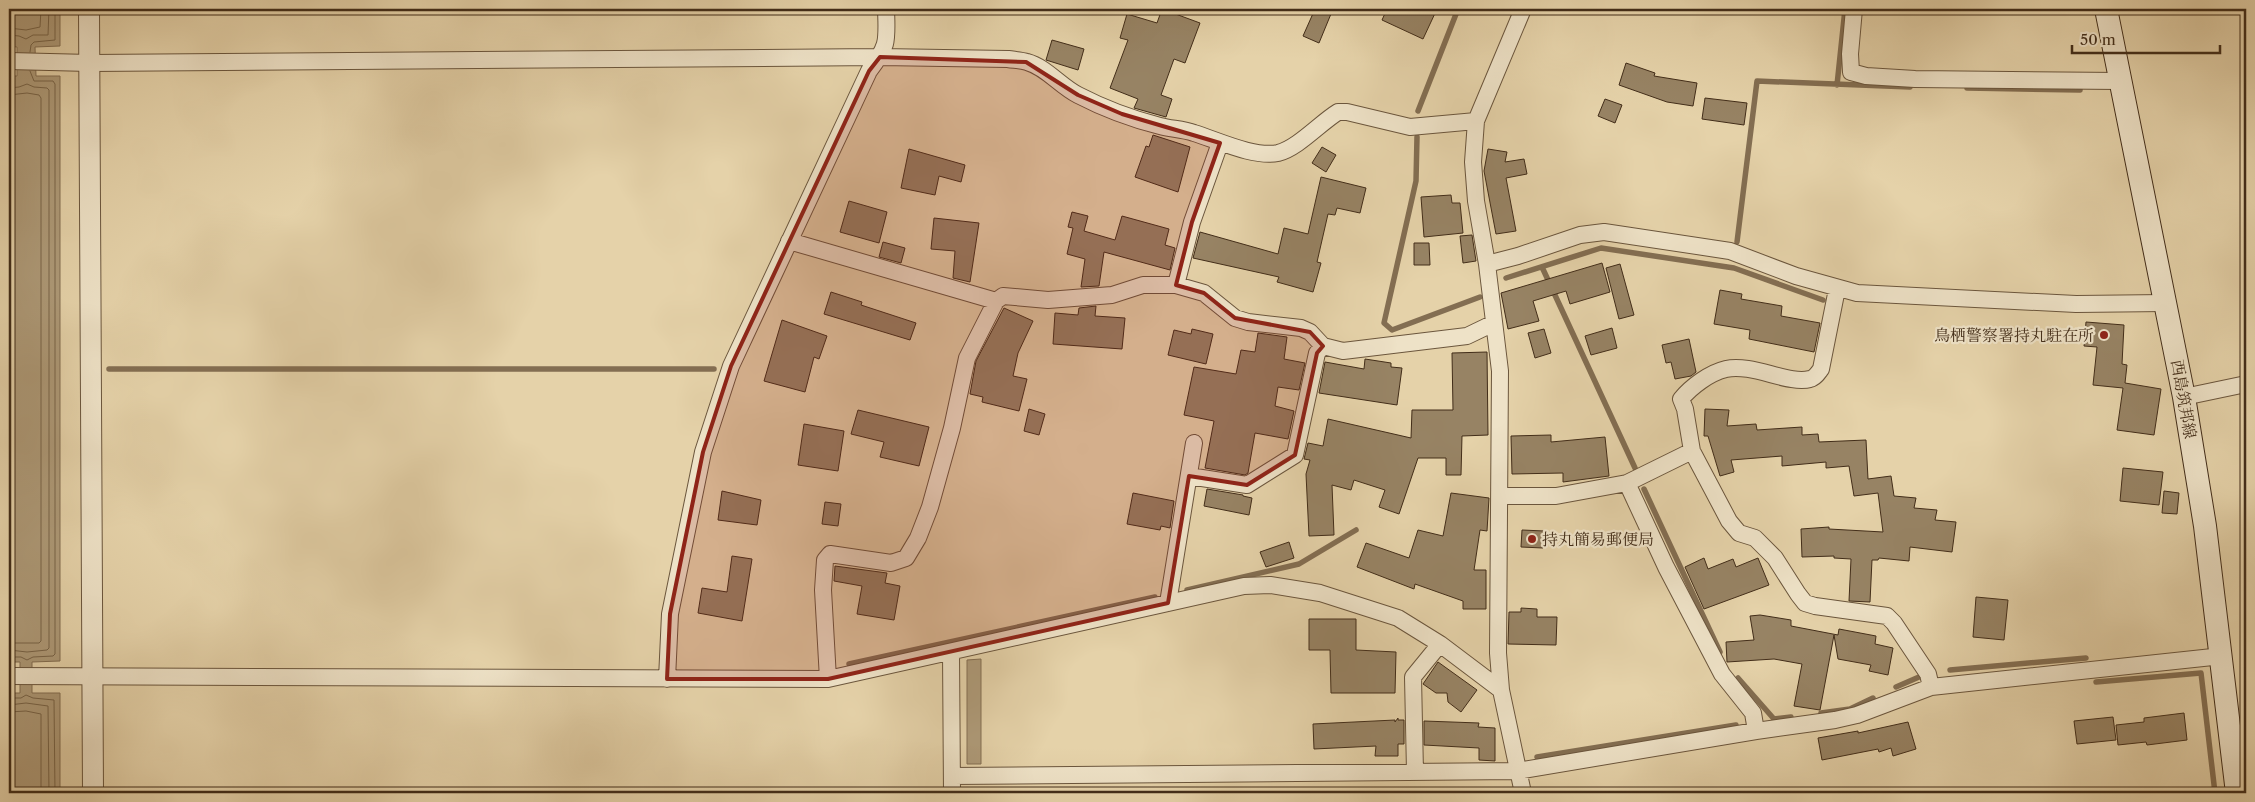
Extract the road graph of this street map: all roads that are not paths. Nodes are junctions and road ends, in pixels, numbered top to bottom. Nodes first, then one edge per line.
1 (89, 9) edge
2 (886, 9) edge
3 (1523, 9) edge
4 (1854, 9) edge
5 (2106, 9) edge
6 (880, 57) junction
7 (9, 61) edge
8 (90, 64) junction
9 (2120, 81) junction
10 (1476, 121) junction
11 (1220, 142) junction
12 (789, 241) junction
13 (1487, 264) junction
14 (1176, 286) junction
15 (1837, 289) junction
16 (996, 301) junction
17 (2165, 303) junction
18 (1494, 323) junction
19 (1323, 346) junction
20 (2246, 384) edge
21 (2184, 397) junction
22 (1194, 443) dead end
23 (1692, 451) junction
24 (1189, 476) junction
25 (1627, 483) junction
26 (1500, 496) junction
27 (1168, 604) junction
28 (1440, 644) junction
29 (951, 652) junction
30 (2222, 656) junction
31 (9, 676) edge
32 (92, 677) junction
33 (667, 679) junction
34 (828, 679) junction
35 (1931, 687) junction
36 (1501, 690) junction
37 (1756, 731) junction
38 (1517, 771) junction
39 (1415, 772) junction
40 (952, 776) junction
41 (92, 793) edge
42 (952, 793) edge
43 (1523, 793) edge
44 (2237, 793) edge

1 - 8 street
2 - 6 street
3 - 10 street
4 - 9 street
5 - 9 main road, 西島筑邦線
6 - 8 street
6 - 11 street
6 - 12 street
7 - 8 street
8 - 32 street
9 - 17 main road, 西島筑邦線
10 - 11 street
10 - 13 street
11 - 14 street
12 - 16 street
12 - 33 street
13 - 15 street
13 - 18 street
14 - 16 street
14 - 19 street
15 - 17 street
15 - 23 street
16 - 34 street
17 - 21 main road, 西島筑邦線
18 - 19 street
18 - 26 street
19 - 24 street
20 - 21 street
21 - 30 main road, 西島筑邦線
22 - 24 street
23 - 25 street
23 - 35 street
24 - 27 street
25 - 26 street
25 - 37 street
26 - 36 street
27 - 28 street
27 - 29 street
28 - 36 street
28 - 39 street
29 - 34 street
29 - 40 street
30 - 35 street
30 - 44 main road, 西島筑邦線
31 - 32 street
32 - 33 street
32 - 41 street
33 - 34 street
35 - 37 street
36 - 38 street
37 - 38 street
38 - 39 street
38 - 43 street
39 - 40 street
40 - 42 street

